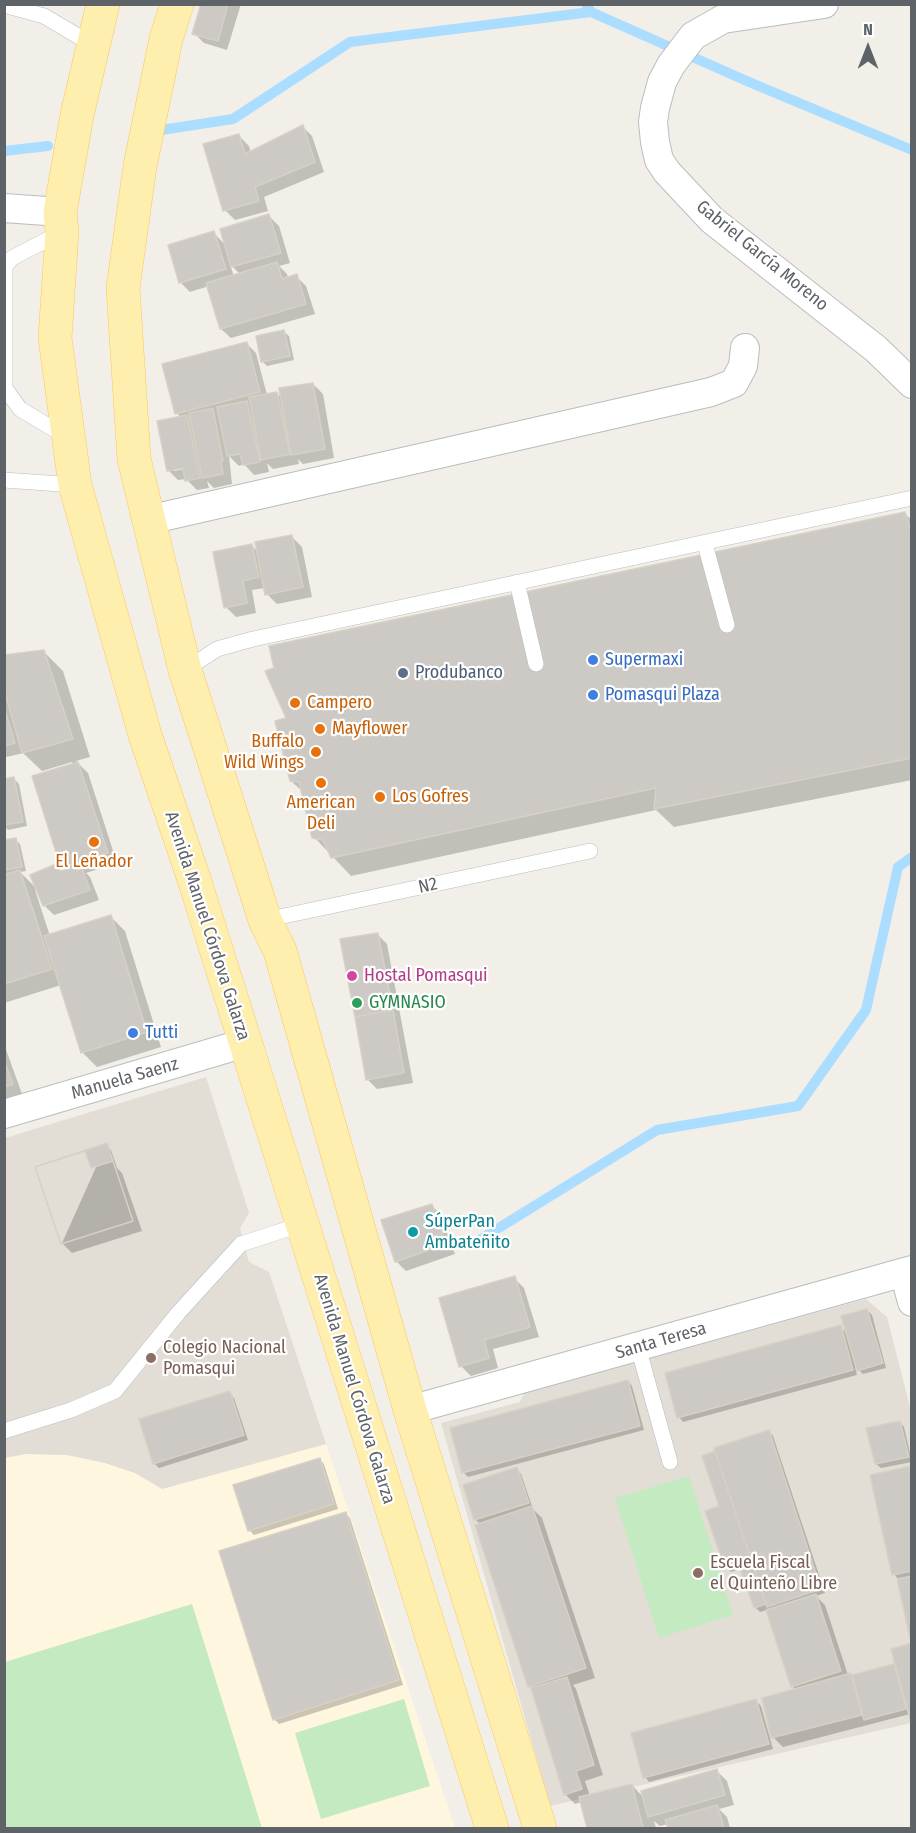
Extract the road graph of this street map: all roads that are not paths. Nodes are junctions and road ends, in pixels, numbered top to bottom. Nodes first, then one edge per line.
1 (103, 4) edge
2 (177, 4) edge
3 (824, 4) edge
4 (4, 5) edge
5 (93, 45) junction
6 (4, 208) edge
7 (61, 222) junction
8 (745, 348) dead end
9 (912, 384) edge
10 (69, 438) junction
11 (4, 480) edge
12 (75, 485) junction
13 (912, 498) edge
14 (148, 520) junction
15 (705, 544) junction
16 (517, 582) junction
17 (727, 625) dead end
18 (536, 664) dead end
19 (185, 670) junction
20 (590, 851) dead end
21 (265, 920) junction
22 (245, 1043) junction
23 (4, 1114) edge
24 (303, 1224) junction
25 (908, 1271) edge
26 (912, 1302) edge
27 (638, 1347) junction
28 (410, 1410) junction
29 (4, 1431) edge
30 (670, 1462) dead end
31 (492, 1828) edge
32 (540, 1828) edge

1 - 5 main road, Avenida Manuel Córdova Galarza
2 - 14 main road
3 - 9 street, Gabriel García Moreno
4 - 5 lane
5 - 7 main road, Avenida Manuel Córdova Galarza
6 - 7 street
7 - 10 main road, Avenida Manuel Córdova Galarza
7 - 10 lane
8 - 14 street
10 - 12 main road, Avenida Manuel Córdova Galarza
11 - 12 lane
12 - 22 main road, Avenida Manuel Córdova Galarza
13 - 15 lane
14 - 19 main road
15 - 16 lane
15 - 17 lane
16 - 18 lane
16 - 19 lane
19 - 21 main road
20 - 21 lane, N2
21 - 28 main road
22 - 23 street, Manuela Saenz
22 - 24 main road, Avenida Manuel Córdova Galarza
24 - 29 lane
24 - 31 main road, Avenida Manuel Córdova Galarza
25 - 26 street
25 - 27 street, Santa Teresa
27 - 28 street, Santa Teresa
27 - 30 lane
28 - 32 main road

